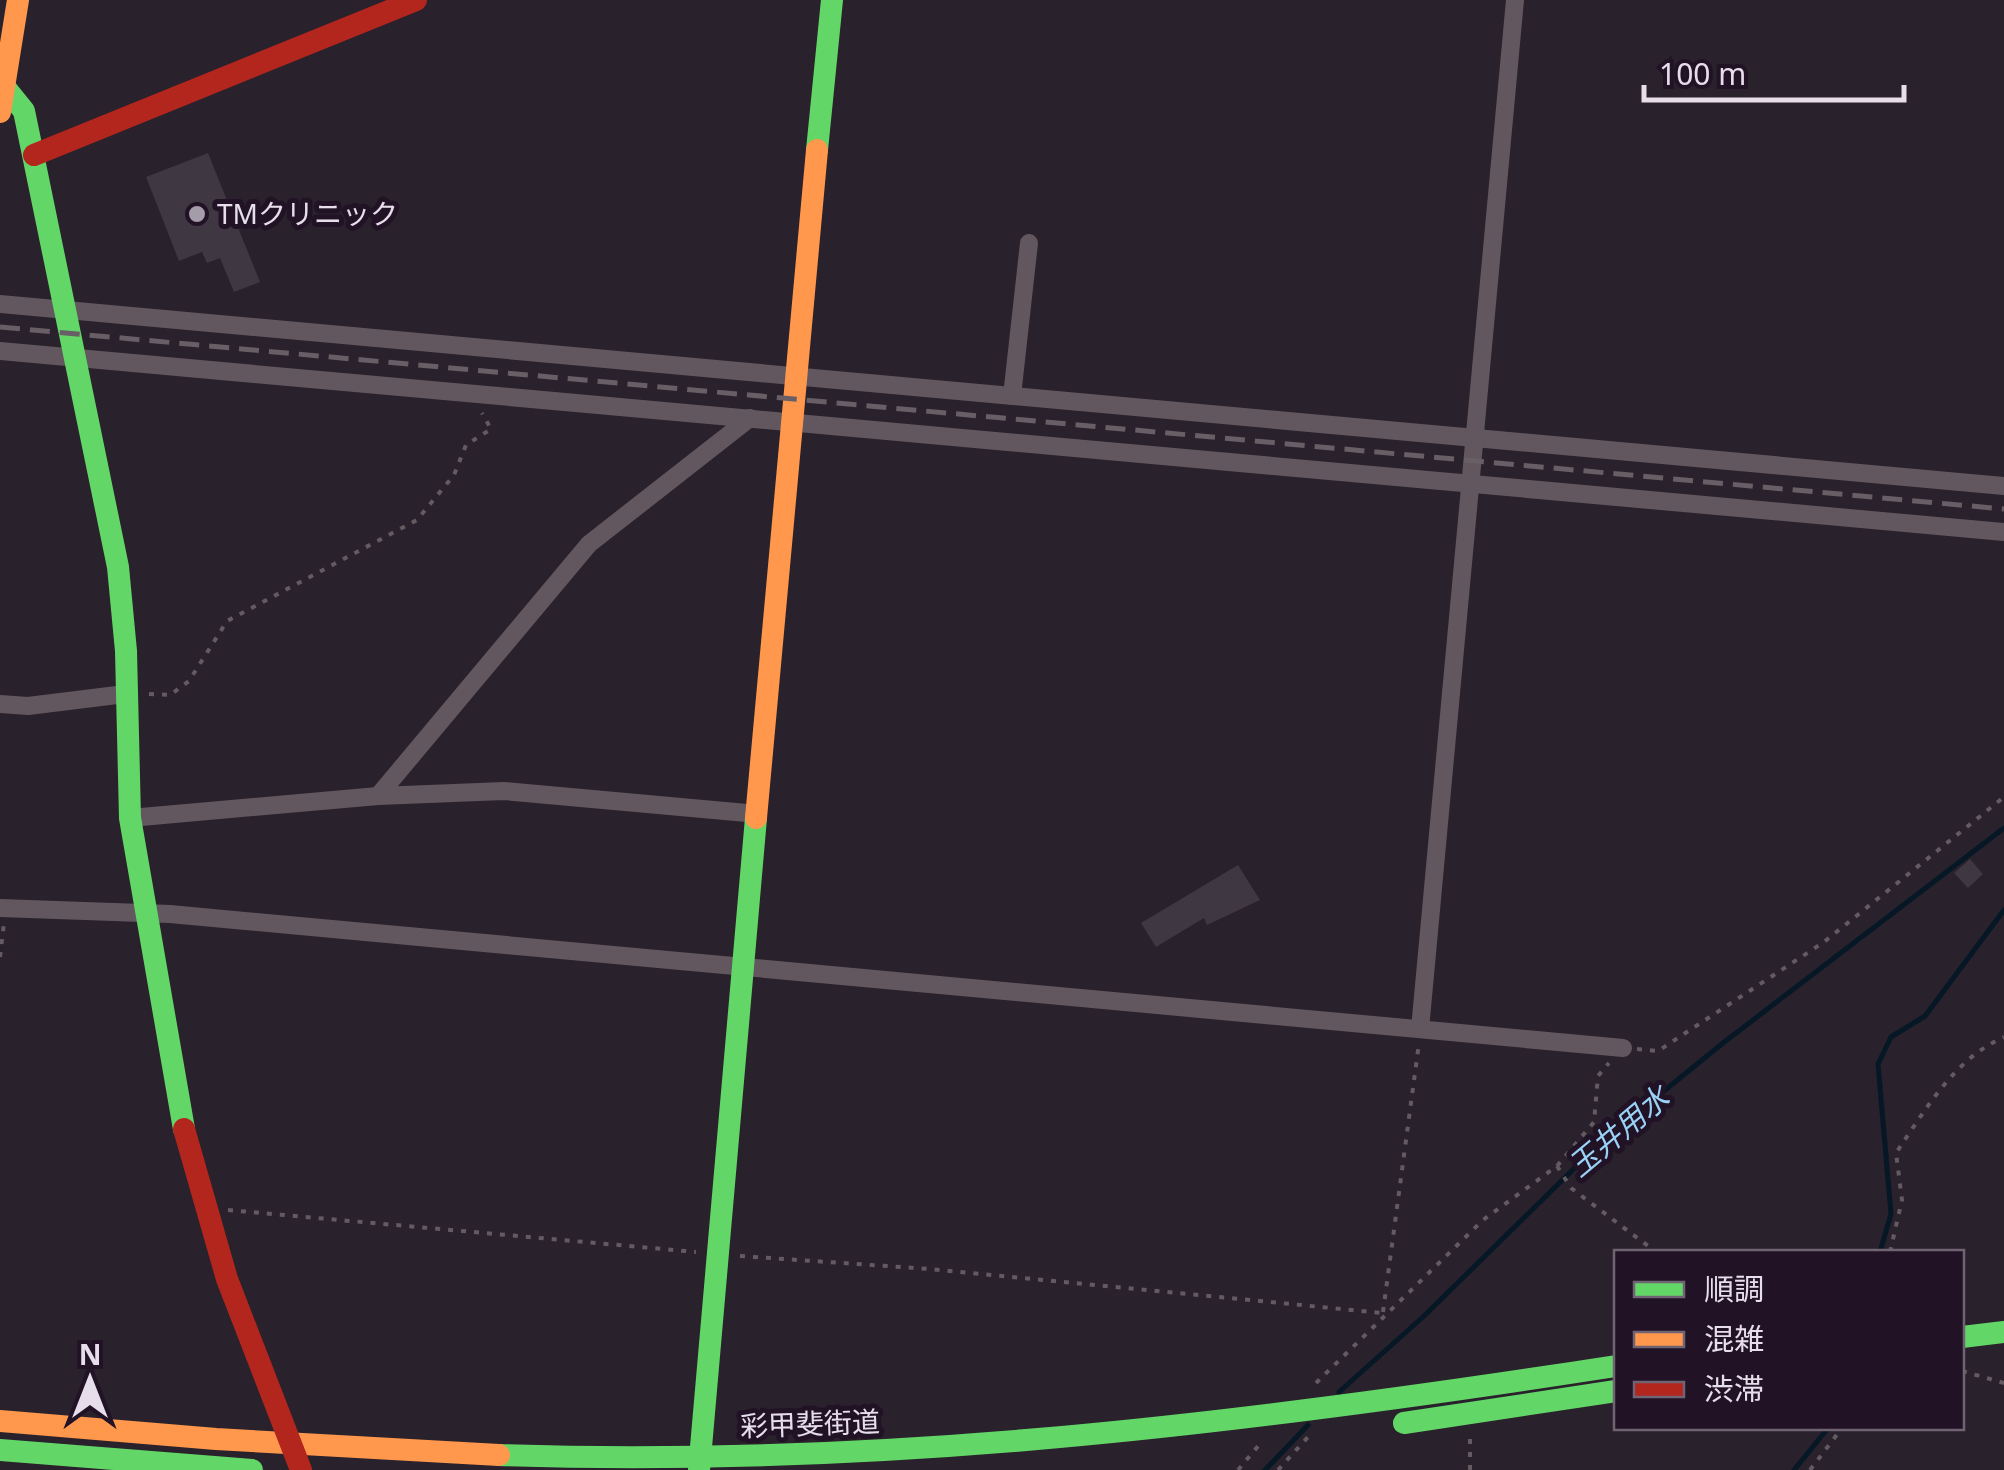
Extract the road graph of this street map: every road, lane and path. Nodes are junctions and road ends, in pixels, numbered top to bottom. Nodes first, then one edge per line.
1 (18, 0) edge
2 (416, 0) edge
3 (832, 0) edge
4 (1515, 0) edge
5 (2, 97) edge
6 (34, 155) junction
7 (1029, 243) dead end
8 (0, 304) edge
9 (62, 308) junction
10 (0, 350) edge
11 (72, 358) junction
12 (797, 377) junction
13 (471, 396) junction
14 (1012, 396) junction
15 (750, 418) junction
16 (790, 421) junction
17 (1475, 438) junction
18 (1469, 486) junction
19 (2004, 486) edge
20 (2004, 532) edge
21 (124, 694) junction
22 (0, 704) edge
23 (378, 796) junction
24 (2004, 797) edge
25 (758, 814) junction
26 (130, 818) junction
27 (3, 908) edge
28 (144, 914) junction
29 (0, 957) edge
30 (744, 967) junction
31 (1420, 1029) junction
32 (2004, 1037) edge
33 (1623, 1048) junction
34 (1557, 1166) junction
35 (203, 1208) junction
36 (1653, 1250) edge
37 (1890, 1250) edge
38 (718, 1255) junction
39 (2004, 1308) edge
40 (1383, 1314) junction
41 (1964, 1314) edge
42 (2004, 1332) edge
43 (1964, 1337) edge
44 (1614, 1366) edge
45 (1964, 1372) edge
46 (2004, 1383) edge
47 (1614, 1391) edge
48 (1307, 1392) dead end
49 (1472, 1414) junction
50 (0, 1421) edge
51 (1306, 1425) junction
52 (1382, 1426) dead end
53 (1840, 1430) edge
54 (1262, 1442) dead end
55 (291, 1445) junction
56 (0, 1450) edge
57 (699, 1464) edge
58 (252, 1470) edge
59 (300, 1470) edge
60 (1238, 1470) edge
61 (1278, 1470) edge
62 (1470, 1470) edge
63 (1810, 1470) edge

1 - 5 main road
2 - 6 main road
3 - 12 main road
4 - 17 street
5 - 6 main road
6 - 9 main road
7 - 14 street
8 - 9 street
9 - 11 main road
9 - 12 street
10 - 11 street
11 - 13 street
11 - 21 main road
12 - 14 street
12 - 16 main road
13 - 15 street
13 - 21 path
14 - 17 street
15 - 16 street
15 - 23 street
16 - 18 street
16 - 25 main road
17 - 18 street
17 - 19 street
18 - 20 street
18 - 31 street
21 - 22 street
21 - 26 main road
23 - 25 street
23 - 26 street
24 - 33 path
25 - 30 main road
26 - 28 main road
27 - 28 street
27 - 29 path
28 - 30 street
28 - 35 main road
30 - 31 street
30 - 38 main road
31 - 33 street
31 - 40 path
32 - 37 path
33 - 34 path
34 - 36 path
34 - 40 path
35 - 38 path
35 - 55 main road
38 - 40 path
38 - 57 main road
39 - 41 main road
40 - 48 path
42 - 43 main road
44 - 51 main road, 彩甲斐街道
45 - 46 path
47 - 49 main road
49 - 52 main road
49 - 62 path
50 - 55 main road, 彩甲斐街道
51 - 57 main road, 彩甲斐街道
51 - 61 path
53 - 63 path
54 - 60 path
55 - 57 main road, 彩甲斐街道
55 - 59 main road
56 - 58 main road

